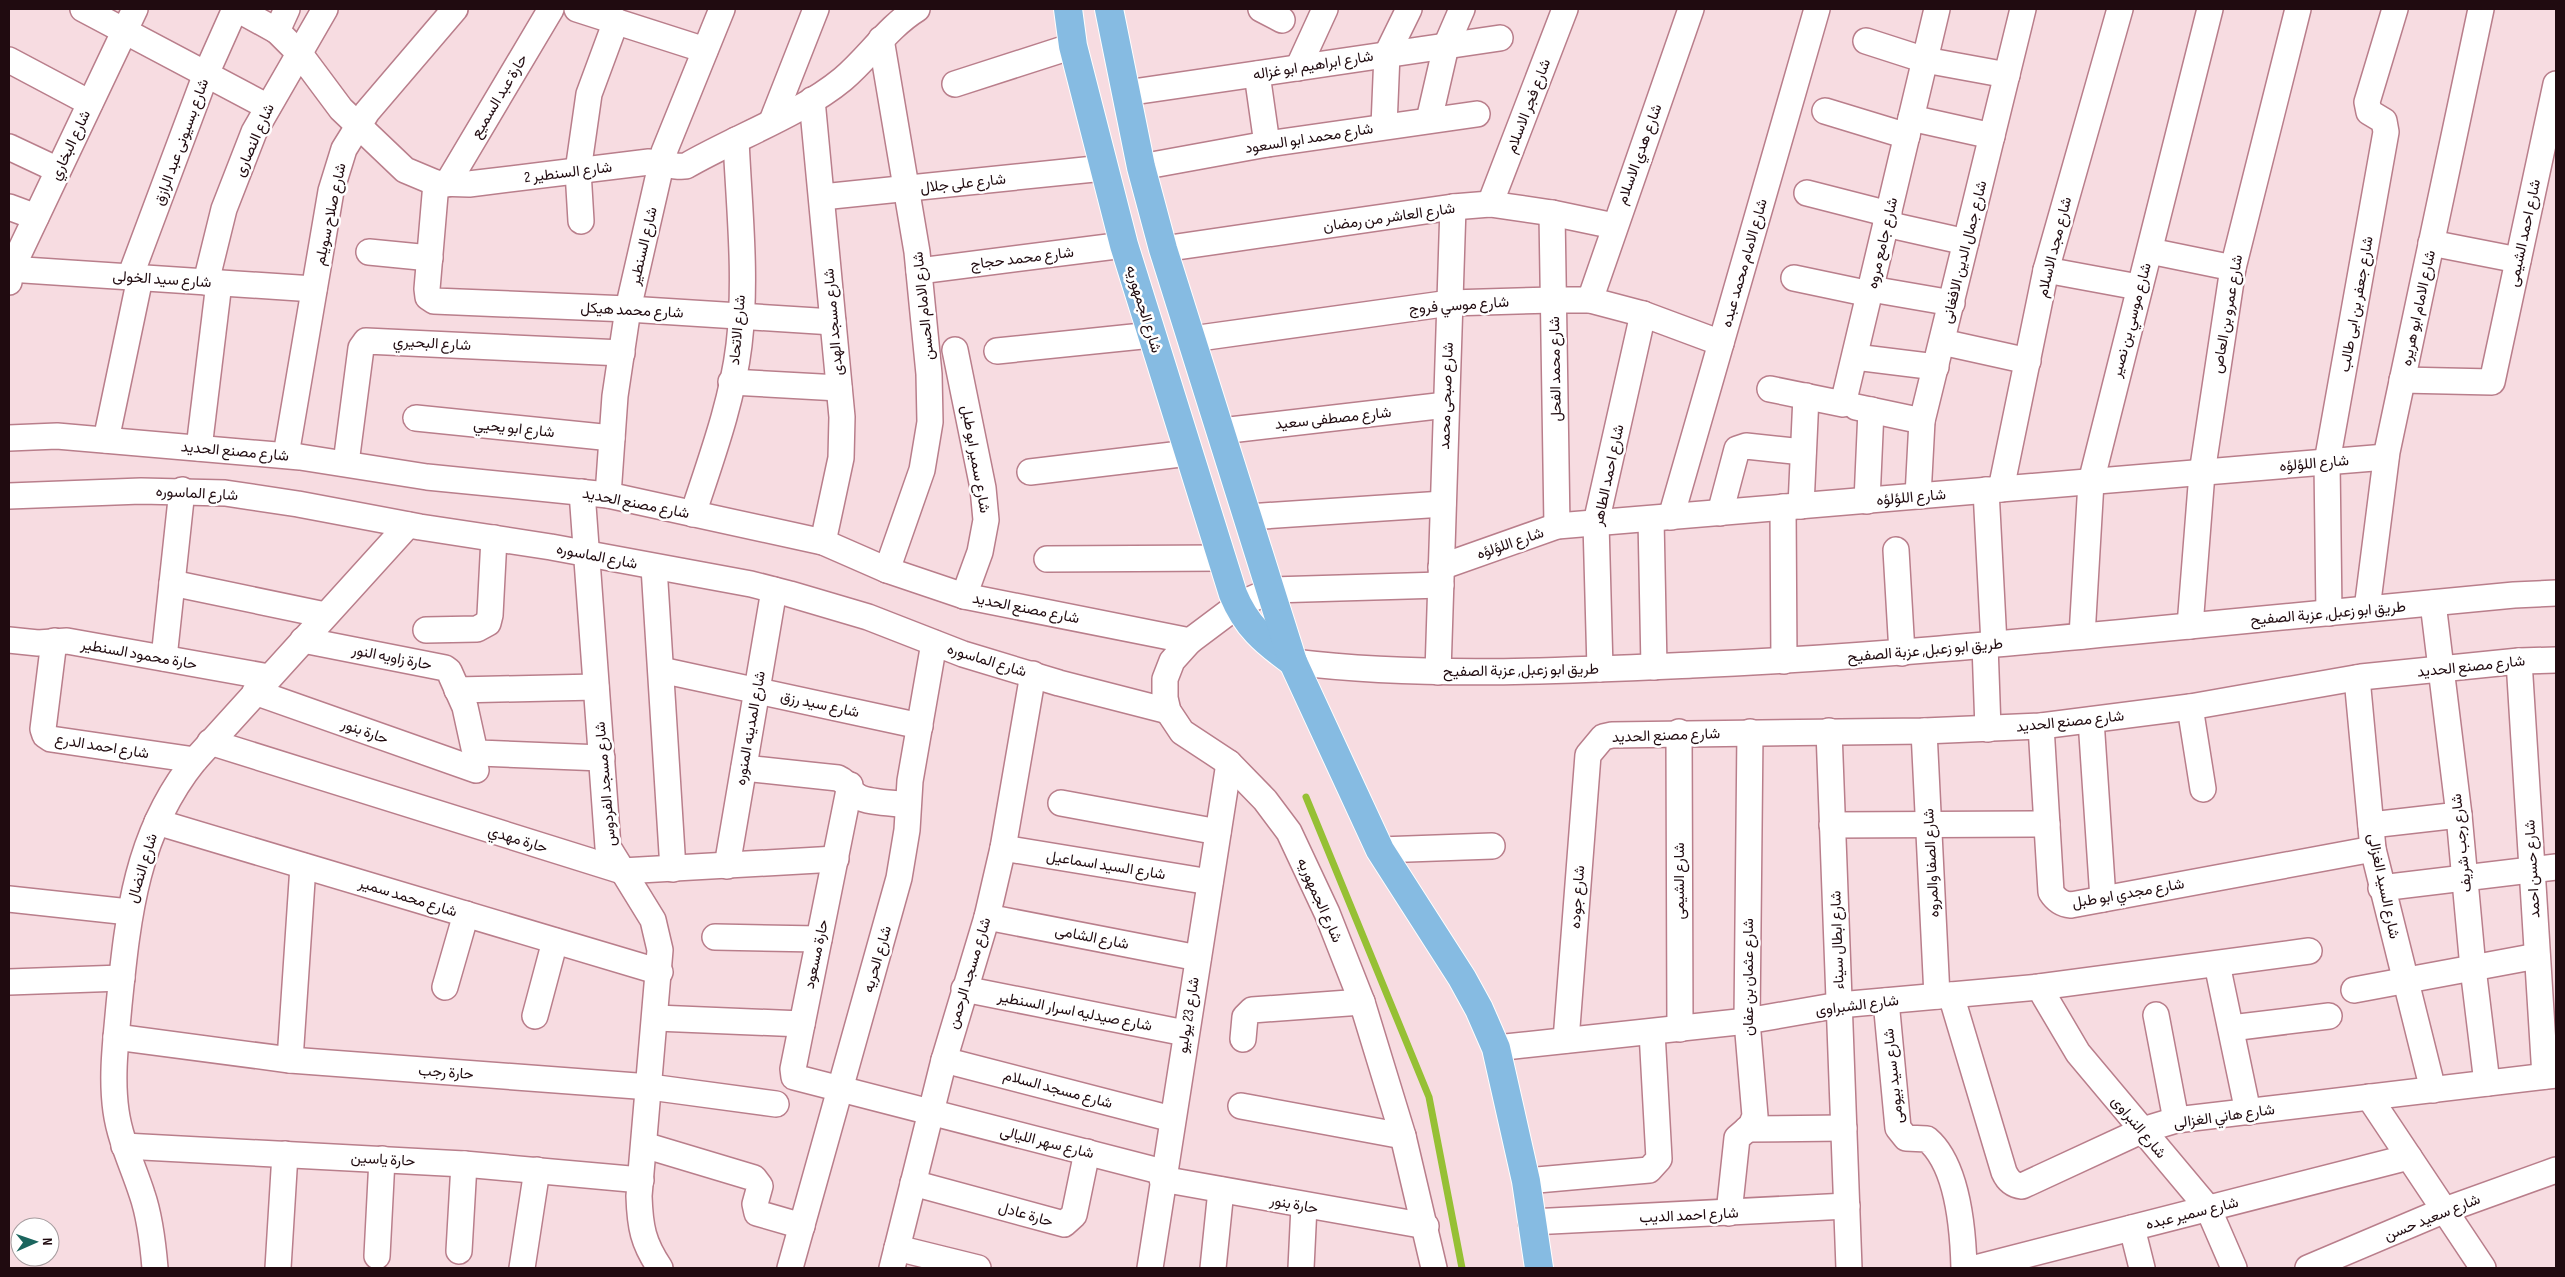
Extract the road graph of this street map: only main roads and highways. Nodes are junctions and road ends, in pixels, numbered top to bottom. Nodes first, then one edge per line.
1 (1068, 9) edge
2 (1109, 9) edge
3 (1293, 662) junction
4 (1539, 1268) edge

1 - 3 main road, شارع الجمهوريه
2 - 3 main road, شارع الجمهوريه
3 - 4 main road, شارع الجمهوريه

